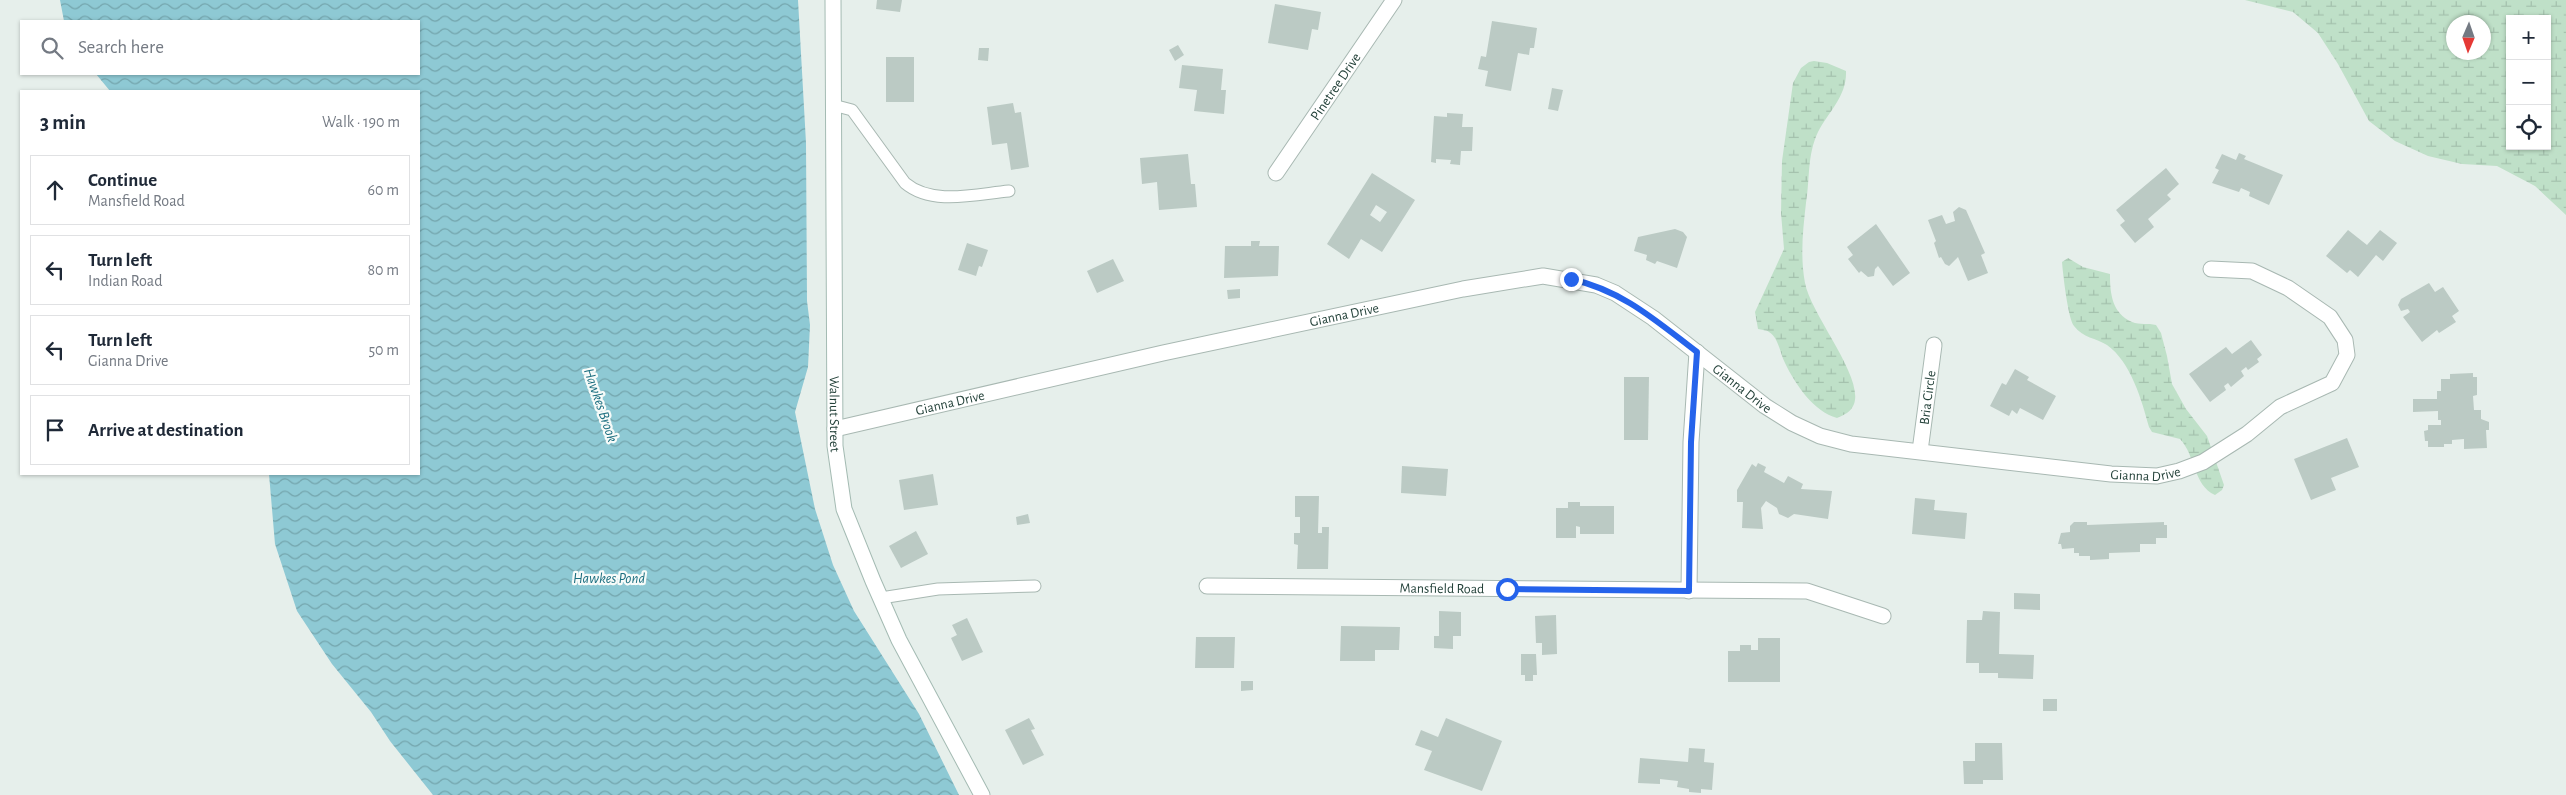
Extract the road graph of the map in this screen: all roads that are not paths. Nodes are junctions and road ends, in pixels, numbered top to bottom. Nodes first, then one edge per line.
1 (833, 0) edge
2 (1394, 0) edge
3 (833, 105) junction
4 (1276, 173) dead end
5 (1009, 191) dead end
6 (2211, 269) dead end
7 (1934, 346) dead end
8 (1697, 352) junction
9 (835, 429) junction
10 (1920, 451) junction
11 (1035, 586) dead end
12 (1207, 586) dead end
13 (1689, 591) junction
14 (881, 598) junction
15 (1883, 616) dead end
16 (982, 795) edge

1 - 3 street, Walnut Street
2 - 4 street, Pinetree Drive
3 - 5 lane
3 - 9 street, Walnut Street
6 - 10 street, Gianna Drive
7 - 10 street, Bria Circle
8 - 9 street, Gianna Drive
8 - 10 street, Gianna Drive
8 - 13 street
9 - 14 street, Walnut Street
11 - 14 lane
12 - 13 street, Mansfield Road
13 - 15 street, Mansfield Road
14 - 16 street, Walnut Street

